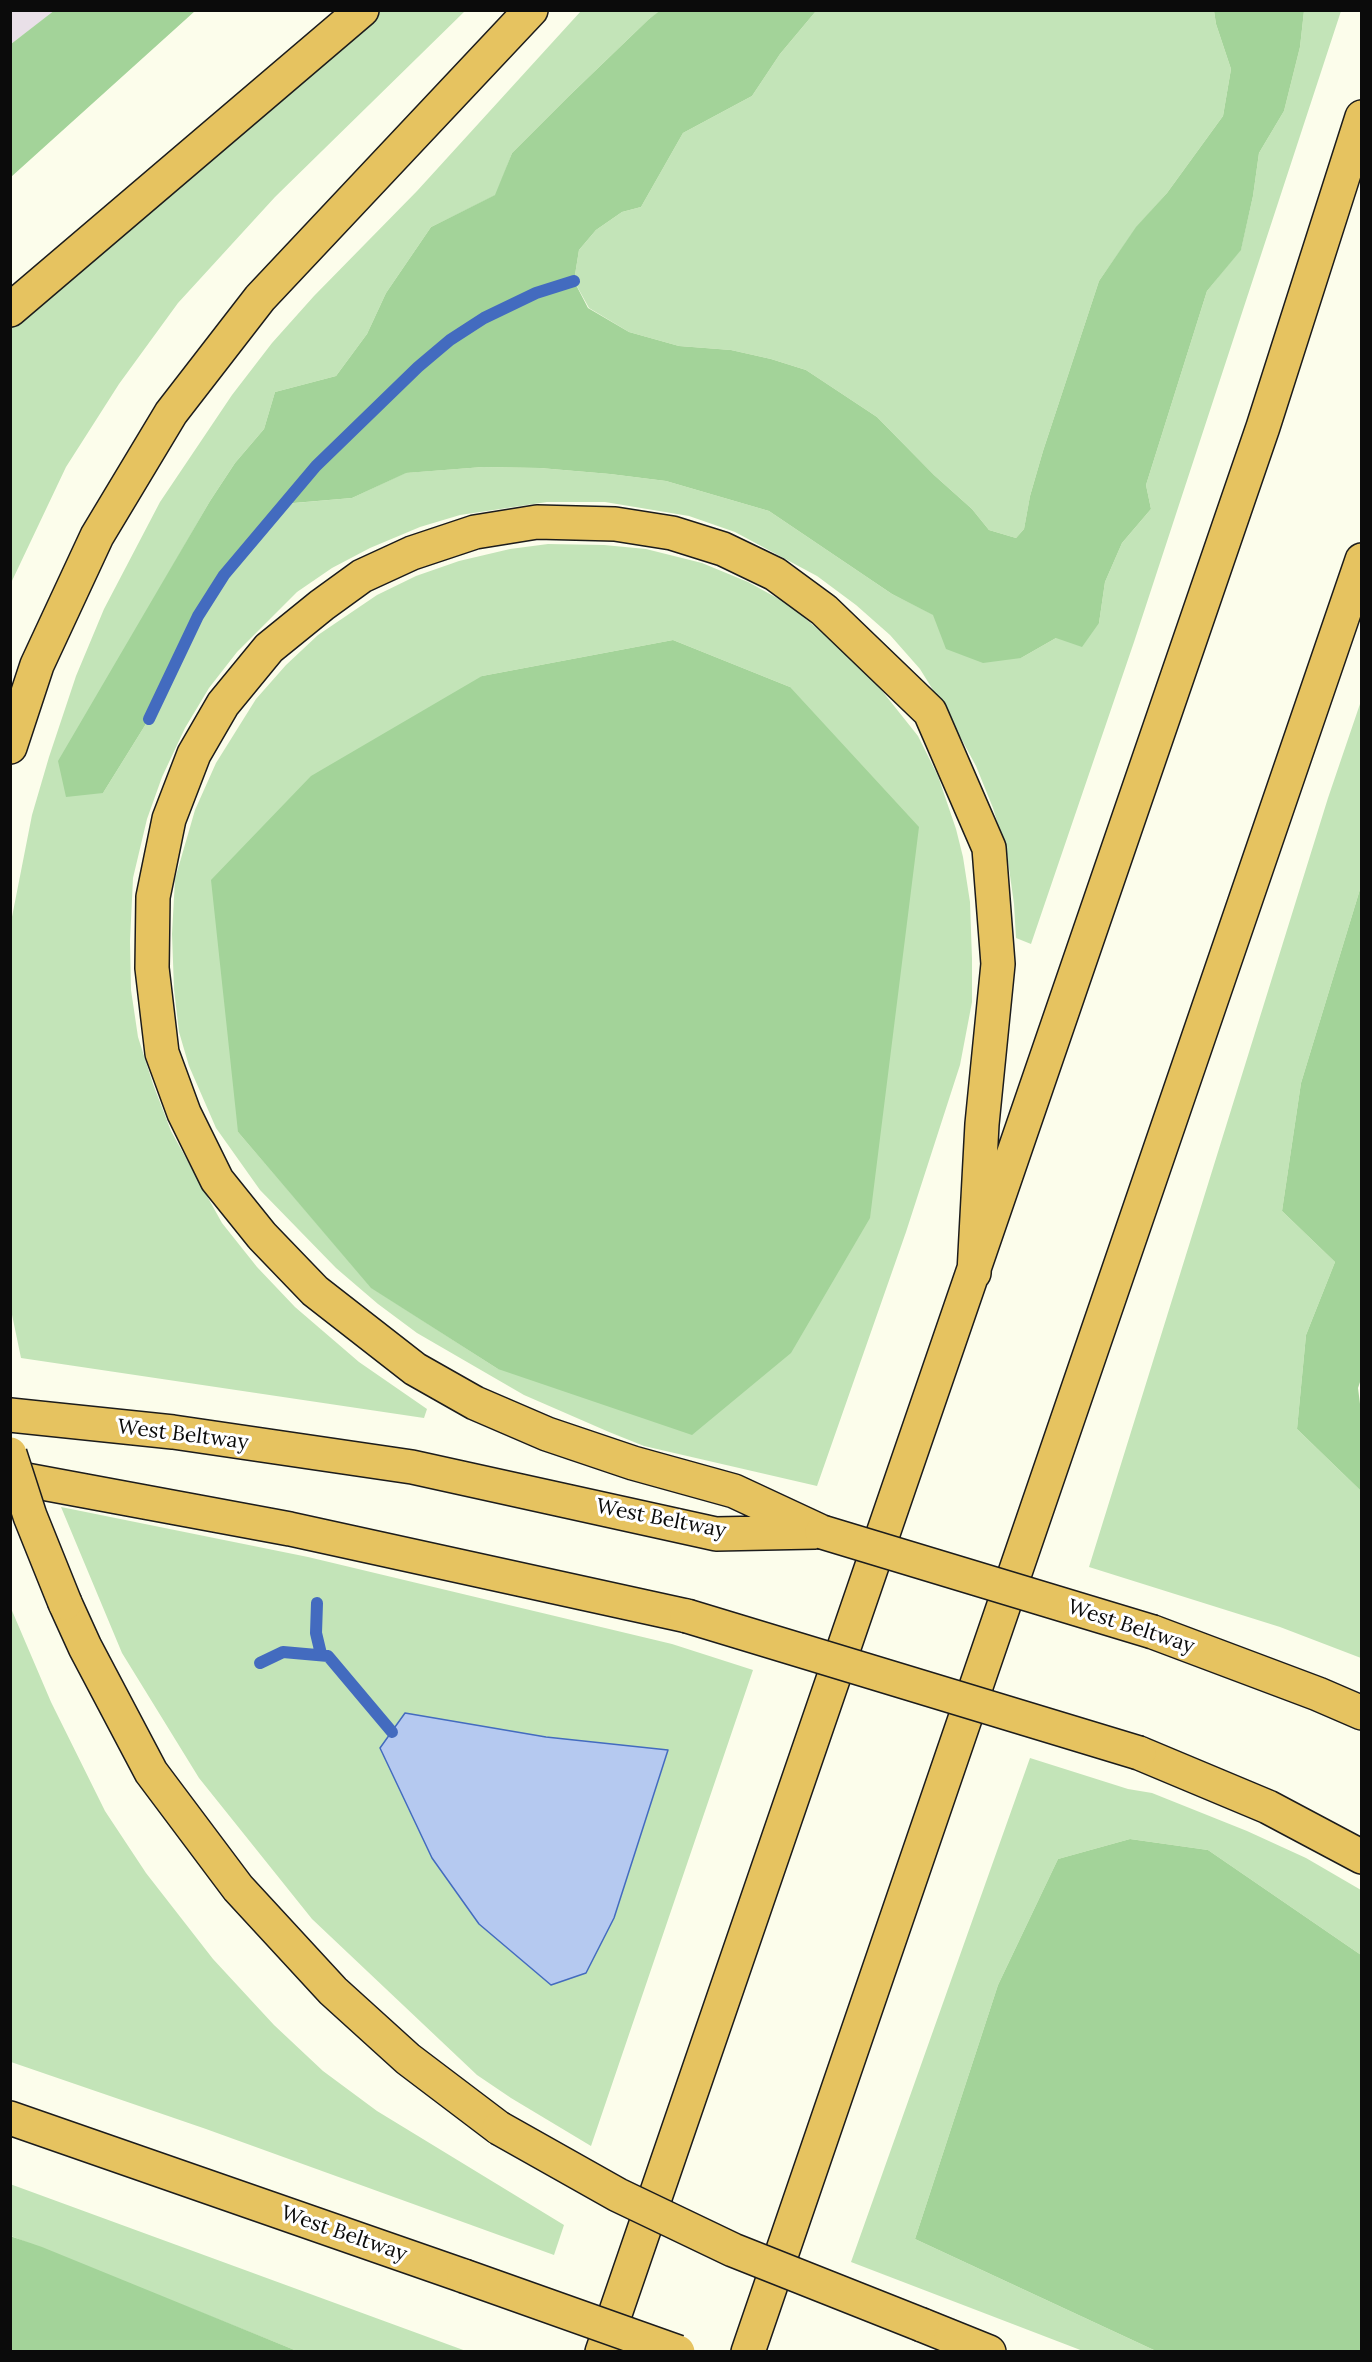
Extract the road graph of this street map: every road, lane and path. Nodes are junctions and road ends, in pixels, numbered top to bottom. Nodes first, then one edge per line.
1 (362, 10) edge
2 (531, 10) edge
3 (1362, 117) edge
4 (10, 310) edge
5 (1362, 560) edge
6 (10, 747) edge
7 (974, 1273) junction
8 (10, 1415) edge
9 (10, 1454) edge
10 (10, 1477) edge
11 (822, 1532) junction
12 (1362, 1713) edge
13 (1362, 1857) edge
14 (10, 2118) edge
15 (602, 2352) edge
16 (678, 2352) edge
17 (750, 2352) edge
18 (989, 2352) edge

1 - 4 highway
2 - 6 highway
3 - 7 highway
5 - 17 highway
7 - 11 highway
7 - 15 highway
8 - 11 highway, West Beltway
9 - 18 highway, bridge
10 - 13 highway, bridge
11 - 12 highway, West Beltway, bridge
14 - 16 highway, West Beltway, bridge

